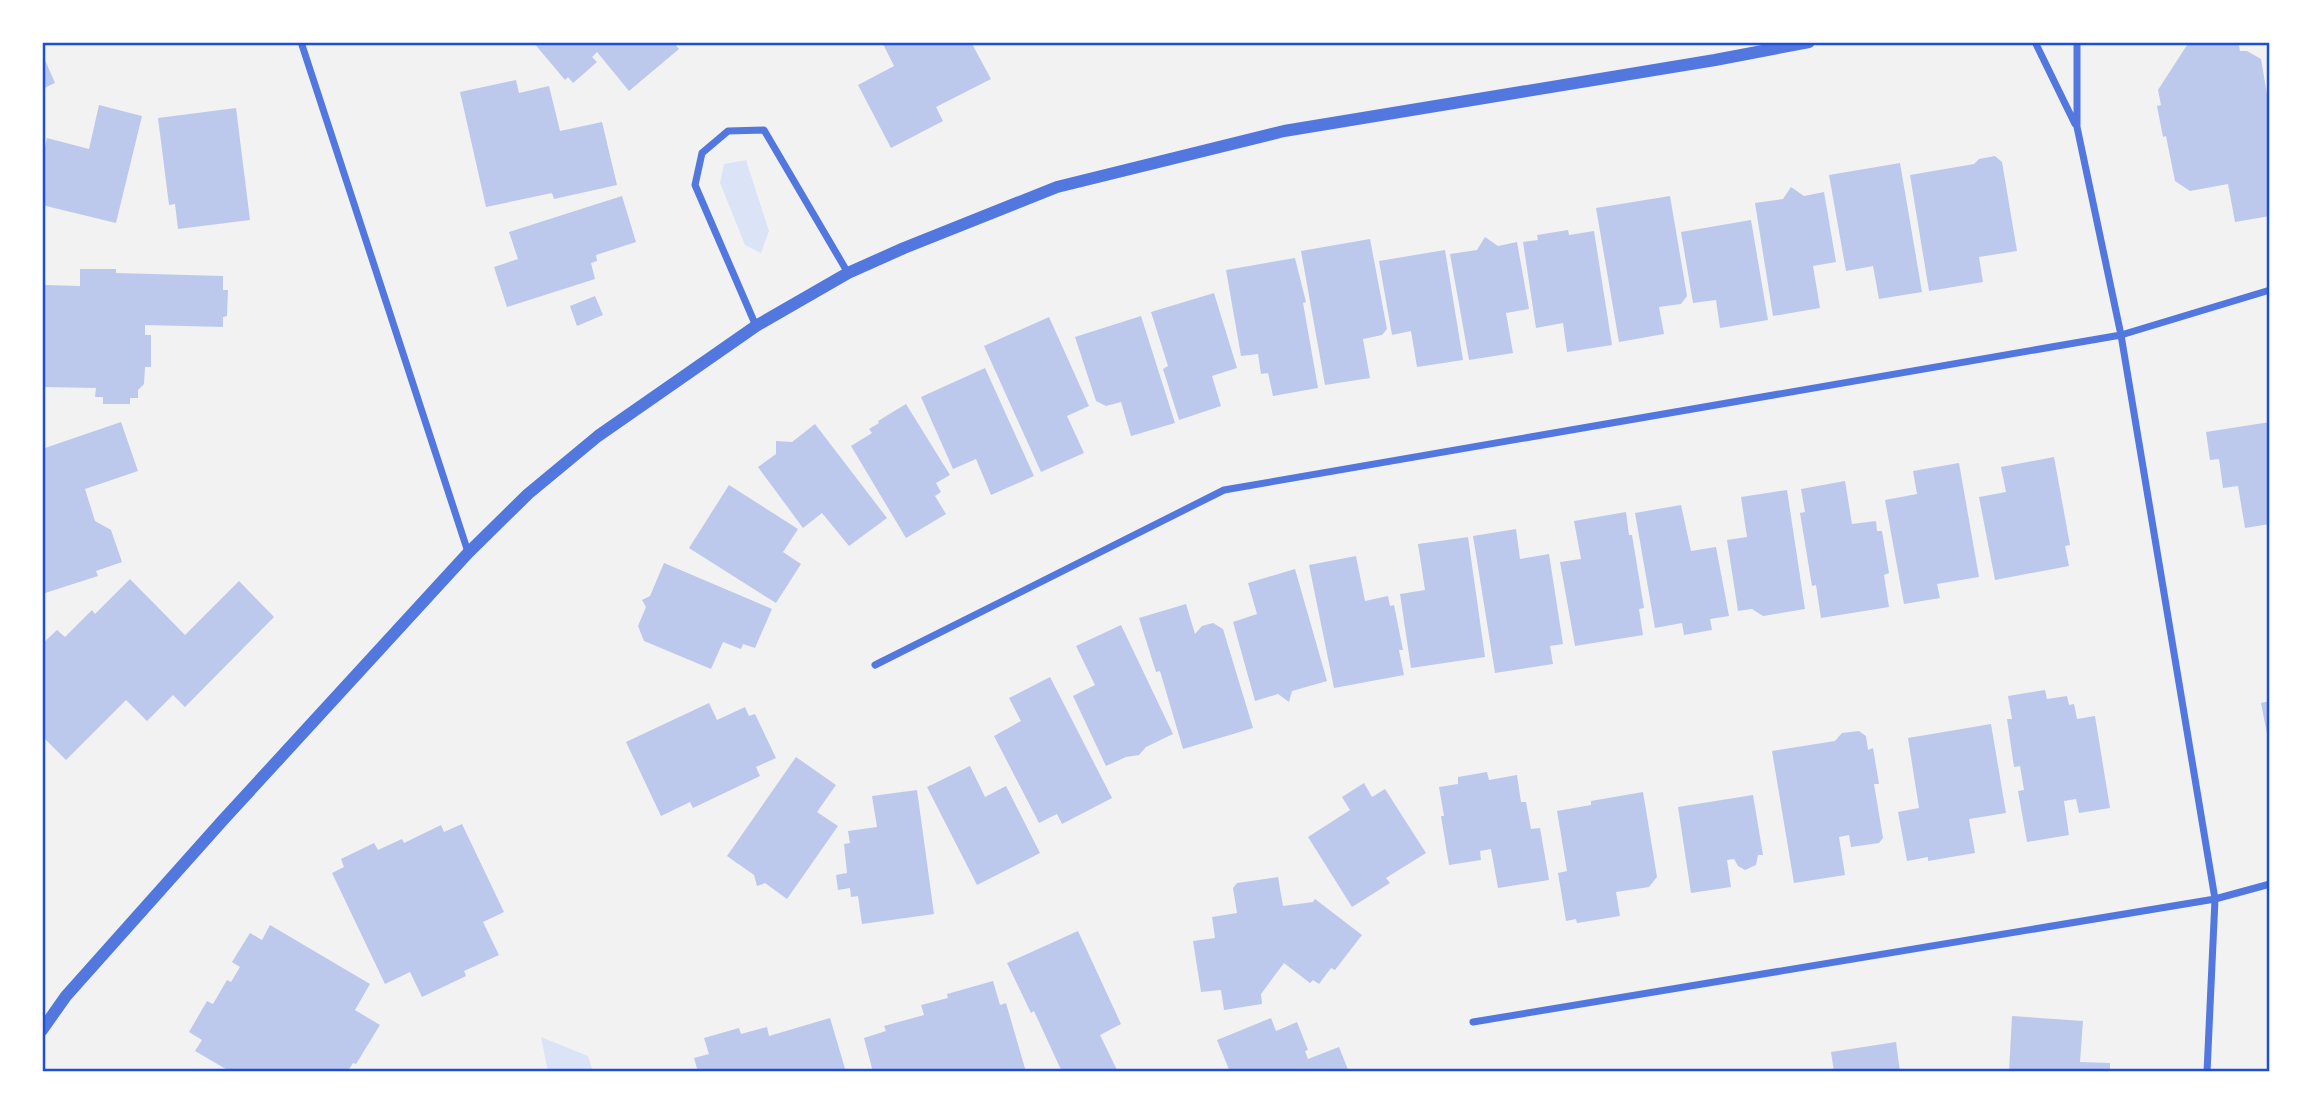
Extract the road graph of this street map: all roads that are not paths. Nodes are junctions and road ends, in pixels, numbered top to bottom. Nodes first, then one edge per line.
1 (301, 42) edge
2 (1810, 42) edge
3 (2035, 42) edge
4 (2077, 42) edge
5 (2077, 127) junction
6 (848, 273) junction
7 (2270, 290) edge
8 (756, 326) junction
9 (2121, 335) junction
10 (468, 553) junction
11 (875, 665) dead end
12 (2270, 884) edge
13 (2215, 899) junction
14 (1474, 1022) dead end
15 (42, 1030) edge
16 (2207, 1072) edge

1 - 10 street
2 - 6 street
3 - 5 street
4 - 5 street
5 - 9 street
6 - 8 street
6 - 8 street
7 - 9 street
8 - 10 street
9 - 11 street
9 - 13 street
10 - 15 street
12 - 13 street
13 - 14 street
13 - 16 street

